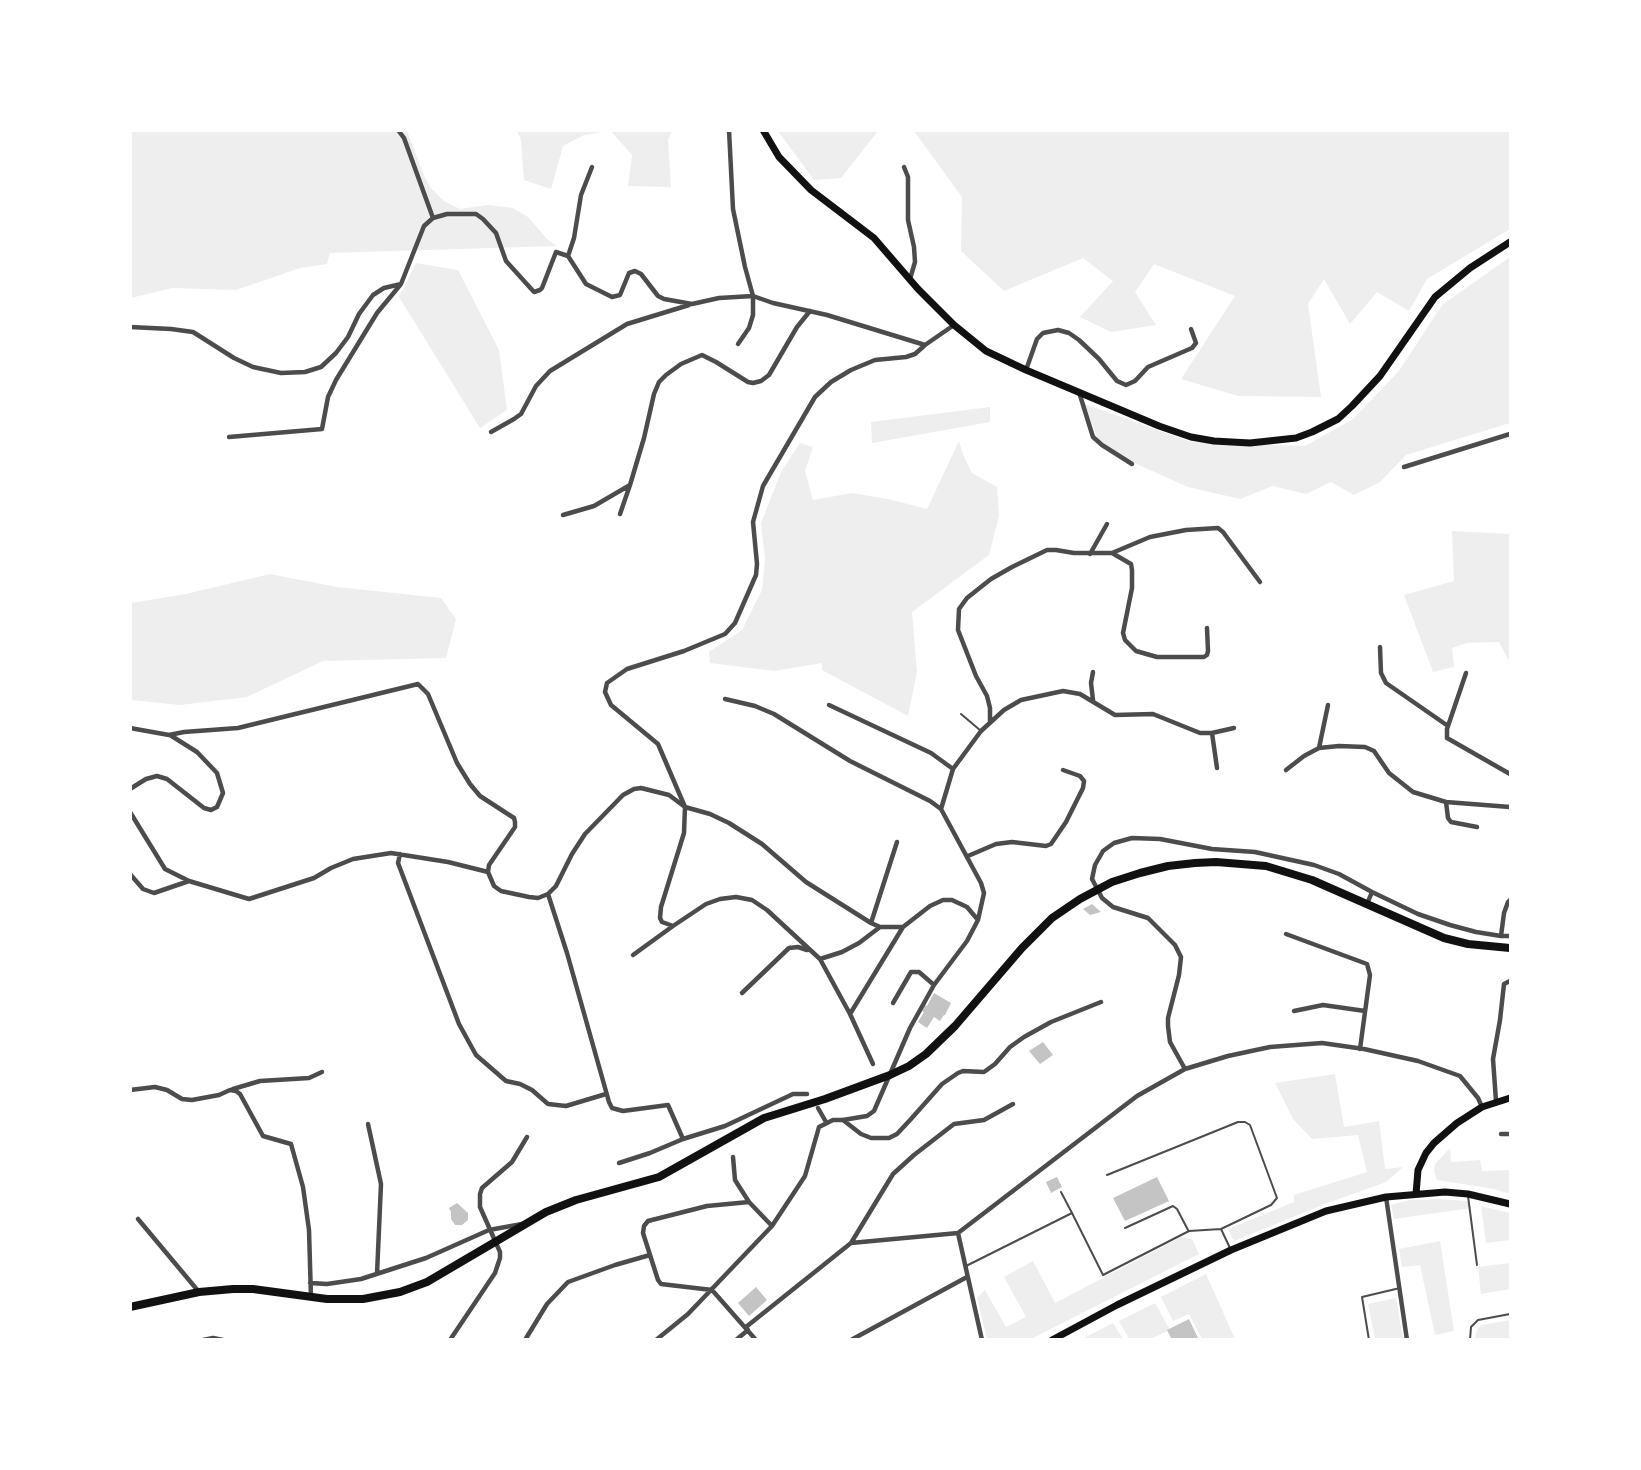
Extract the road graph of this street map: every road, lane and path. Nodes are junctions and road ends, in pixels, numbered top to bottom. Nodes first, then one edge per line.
1 (398, 130) edge
2 (729, 130) edge
3 (764, 130) edge
4 (592, 167) dead end
5 (904, 167) dead end
6 (433, 218) junction
7 (1510, 242) edge
8 (568, 256) junction
9 (910, 279) junction
10 (401, 284) junction
11 (753, 296) junction
12 (692, 304) junction
13 (810, 311) junction
14 (954, 326) junction
15 (130, 327) edge
16 (1191, 329) dead end
17 (738, 344) dead end
18 (925, 345) junction
19 (1026, 370) junction
20 (1078, 392) junction
21 (490, 432) dead end
22 (1510, 434) edge
23 (229, 437) dead end
24 (1132, 464) dead end
25 (1404, 467) dead end
26 (630, 486) junction
27 (620, 514) dead end
28 (563, 515) dead end
29 (1107, 524) dead end
30 (1112, 553) junction
31 (1090, 554) junction
32 (1260, 582) dead end
33 (1207, 628) dead end
34 (1380, 648) dead end
35 (1093, 672) dead end
36 (1466, 673) dead end
37 (725, 699) dead end
38 (1093, 700) junction
39 (829, 705) dead end
40 (1328, 705) dead end
41 (961, 714) dead end
42 (990, 722) junction
43 (1448, 726) junction
44 (130, 728) edge
45 (1234, 728) dead end
46 (981, 731) junction
47 (1212, 733) junction
48 (169, 735) junction
49 (1319, 747) junction
50 (1217, 768) dead end
51 (953, 769) junction
52 (1063, 770) dead end
53 (1286, 770) dead end
54 (1510, 774) edge
55 (130, 789) edge
56 (1446, 802) junction
57 (685, 807) junction
58 (1510, 807) edge
59 (941, 809) junction
60 (130, 812) edge
61 (1477, 827) dead end
62 (897, 842) dead end
63 (399, 854) junction
64 (968, 856) junction
65 (488, 872) junction
66 (130, 874) edge
67 (189, 881) junction
68 (1372, 892) junction
69 (548, 894) junction
70 (1510, 900) edge
71 (1367, 904) junction
72 (978, 920) junction
73 (872, 923) junction
74 (673, 926) junction
75 (880, 927) junction
76 (903, 927) junction
77 (1286, 934) dead end
78 (1501, 936) junction
79 (1510, 936) edge
80 (1510, 948) edge
81 (812, 953) junction
82 (633, 955) dead end
83 (820, 960) junction
84 (1510, 981) edge
85 (934, 985) junction
86 (742, 993) dead end
87 (1101, 1002) dead end
88 (893, 1003) dead end
89 (1294, 1011) dead end
90 (1365, 1011) junction
91 (850, 1014) junction
92 (1360, 1049) junction
93 (873, 1064) dead end
94 (1185, 1069) junction
95 (322, 1072) dead end
96 (890, 1075) junction
97 (130, 1090) edge
98 (230, 1090) junction
99 (606, 1094) junction
100 (807, 1094) dead end
101 (1510, 1098) edge
102 (1496, 1101) junction
103 (1013, 1104) dead end
104 (1482, 1107) junction
105 (818, 1108) dead end
106 (843, 1120) junction
107 (826, 1122) junction
108 (368, 1124) dead end
109 (1501, 1134) dead end
110 (1510, 1134) edge
111 (527, 1137) dead end
112 (683, 1138) junction
113 (733, 1157) dead end
114 (619, 1163) dead end
115 (1107, 1175) dead end
116 (1061, 1192) dead end
117 (1416, 1194) junction
118 (1468, 1194) junction
119 (1386, 1197) junction
120 (749, 1202) junction
121 (1510, 1204) edge
122 (1072, 1213) junction
123 (138, 1219) dead end
124 (525, 1223) junction
125 (772, 1226) junction
126 (1125, 1228) dead end
127 (1221, 1229) junction
128 (489, 1230) junction
129 (1189, 1231) junction
130 (958, 1233) junction
131 (851, 1243) junction
132 (1231, 1250) junction
133 (650, 1255) junction
134 (1478, 1265) dead end
135 (966, 1266) junction
136 (377, 1274) junction
137 (967, 1277) junction
138 (310, 1283) junction
139 (1400, 1288) junction
140 (712, 1290) junction
141 (199, 1292) junction
142 (310, 1298) junction
143 (130, 1307) edge
144 (1510, 1314) edge
145 (747, 1329) junction
146 (203, 1340) edge
147 (223, 1340) edge
148 (450, 1340) edge
149 (525, 1340) edge
150 (656, 1340) edge
151 (736, 1340) edge
152 (756, 1340) edge
153 (851, 1340) edge
154 (982, 1340) edge
155 (1053, 1340) edge
156 (1369, 1340) edge
157 (1407, 1340) edge
158 (1470, 1340) edge

1 - 6 street
2 - 11 street
3 - 9 main road
4 - 8 street
5 - 9 street
6 - 8 street
6 - 10 street
7 - 20 main road
8 - 12 street
9 - 14 main road
10 - 15 street
10 - 23 street
11 - 12 street
11 - 13 street
11 - 17 street
12 - 21 street
13 - 18 street
13 - 26 street
14 - 18 street
14 - 19 main road
16 - 19 street
18 - 57 street
19 - 20 main road
20 - 24 street
22 - 25 street
26 - 27 street
26 - 28 street
29 - 31 street
30 - 31 street
30 - 32 street
30 - 33 street
31 - 42 street
34 - 43 street
35 - 38 street
36 - 43 street
37 - 59 street
38 - 42 street
38 - 47 street
39 - 51 street
40 - 49 street
41 - 46 lane
42 - 46 street
43 - 54 street
44 - 48 street
45 - 47 street
46 - 51 street
47 - 50 street
48 - 55 street
48 - 65 street
49 - 53 street
49 - 56 street
51 - 59 street
52 - 64 street
56 - 58 street
56 - 61 street
57 - 69 street
57 - 73 street
57 - 74 street
59 - 64 street
60 - 67 street
62 - 73 street
63 - 65 street
63 - 67 street
63 - 99 street
64 - 72 street
65 - 69 street
66 - 67 street
68 - 71 street
68 - 78 street
68 - 94 street
69 - 99 street
70 - 78 street
71 - 80 main road
71 - 96 main road
72 - 76 street
72 - 85 street
73 - 75 street
74 - 81 street
74 - 82 street
75 - 76 street
75 - 83 street
76 - 91 street
77 - 90 street
78 - 79 street
81 - 83 street
81 - 86 street
83 - 91 street
84 - 102 street
85 - 88 street
85 - 96 street
87 - 106 street
89 - 90 street
90 - 92 street
91 - 93 street
92 - 94 street
92 - 104 street
94 - 130 street
95 - 98 street
96 - 106 street
96 - 124 main road
97 - 98 street
98 - 138 street
99 - 112 street
100 - 112 street
101 - 102 main road
102 - 104 main road
103 - 131 street
104 - 117 main road
105 - 107 street
106 - 107 street
107 - 125 street
108 - 136 street
109 - 110 street
111 - 128 street
112 - 114 street
113 - 120 street
115 - 127 lane
116 - 122 lane
117 - 118 main road
117 - 119 main road
118 - 121 main road
118 - 134 lane
119 - 132 main road
119 - 139 street
120 - 125 street
120 - 133 street
122 - 129 lane
122 - 135 lane
123 - 141 street
124 - 128 street
124 - 142 main road
125 - 140 street
126 - 129 lane
127 - 129 lane
127 - 132 lane
128 - 136 street
128 - 148 street
130 - 131 street
130 - 135 street
131 - 145 street
132 - 155 main road
133 - 140 street
133 - 149 street
135 - 137 street
136 - 138 street
137 - 153 street
137 - 154 street
138 - 142 street
139 - 156 lane
139 - 157 street
140 - 145 street
140 - 150 street
141 - 142 main road
141 - 143 main road
144 - 158 lane
145 - 151 street
145 - 152 street
146 - 147 street

